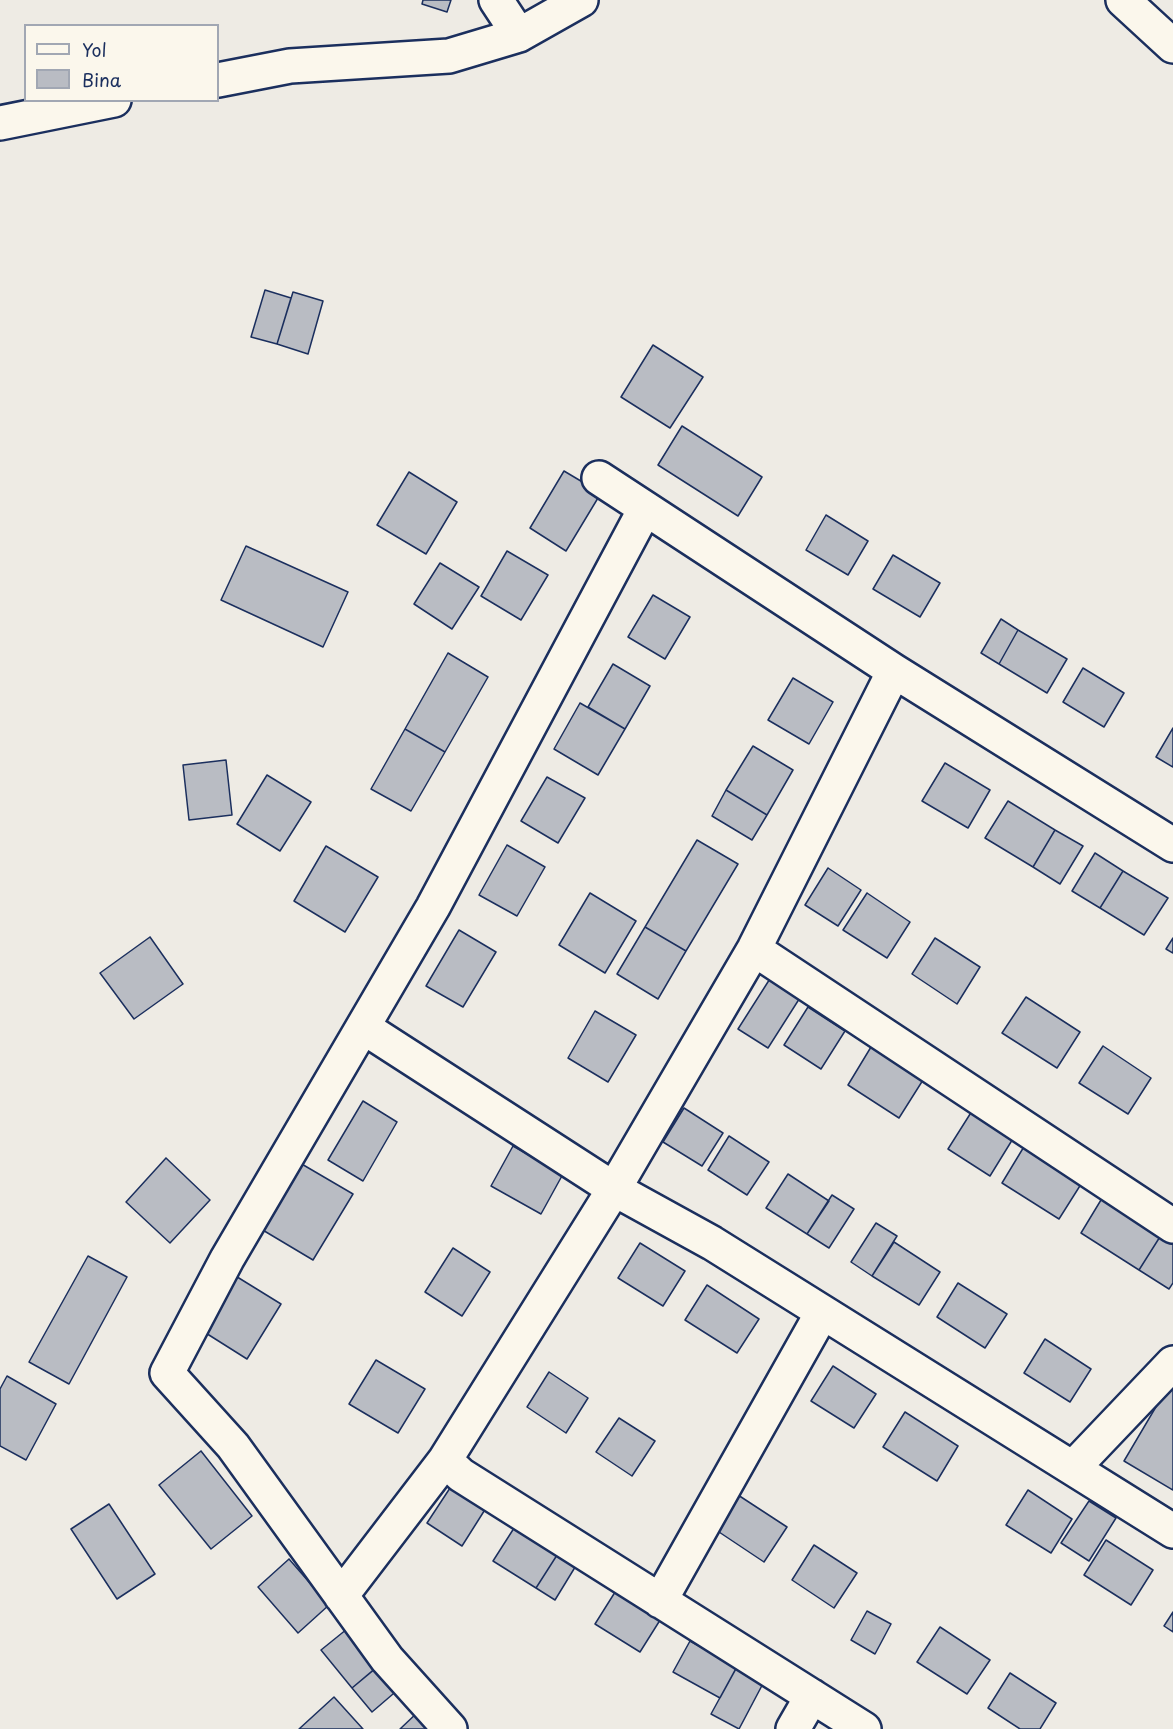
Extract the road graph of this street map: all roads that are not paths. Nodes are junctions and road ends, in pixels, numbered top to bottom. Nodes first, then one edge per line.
1 (496, 0) edge
2 (581, 0) edge
3 (1123, 0) edge
4 (519, 35) junction
5 (1173, 46) edge
6 (219, 80) edge
7 (104, 102) edge
8 (0, 123) edge
9 (599, 478) dead end
10 (645, 509) junction
11 (894, 671) junction
12 (1173, 845) edge
13 (754, 949) junction
14 (363, 1027) junction
15 (614, 1189) junction
16 (1173, 1226) edge
17 (822, 1313) junction
18 (1173, 1363) edge
19 (445, 1460) junction
20 (1073, 1468) junction
21 (1173, 1531) edge
22 (341, 1596) junction
23 (660, 1601) junction
24 (812, 1696) junction
25 (450, 1729) edge
26 (793, 1729) edge
27 (864, 1729) edge

1 - 4 main road
2 - 4 main road
3 - 5 main road
4 - 6 main road
7 - 8 main road
9 - 10 main road
10 - 11 main road
10 - 14 main road
11 - 12 main road
11 - 13 main road
13 - 15 main road
13 - 16 main road
14 - 15 main road
14 - 22 main road
15 - 17 main road
15 - 19 main road
17 - 20 main road
17 - 23 main road
18 - 20 main road
19 - 22 main road
19 - 23 main road
20 - 21 main road
22 - 25 main road
23 - 24 main road
24 - 26 main road
24 - 27 main road

